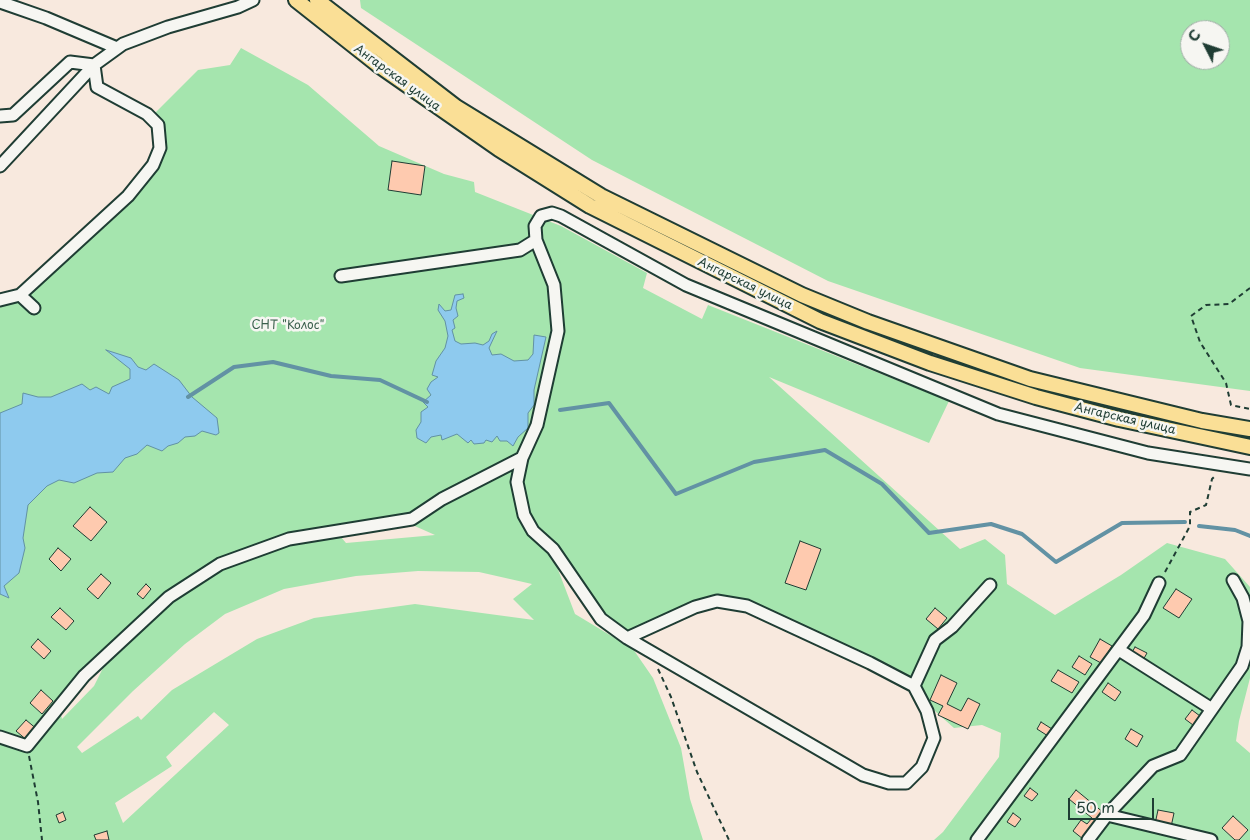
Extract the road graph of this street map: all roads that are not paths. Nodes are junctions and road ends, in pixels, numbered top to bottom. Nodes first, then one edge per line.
1 (253, 0) edge
2 (296, 0) edge
3 (317, 0) edge
4 (0, 2) edge
5 (117, 48) junction
6 (94, 65) junction
7 (0, 116) edge
8 (0, 166) edge
9 (536, 240) junction
10 (341, 276) dead end
11 (20, 295) junction
12 (0, 300) edge
13 (34, 308) dead end
14 (1250, 429) edge
15 (1250, 447) edge
16 (522, 458) junction
17 (1250, 469) edge
18 (1233, 580) dead end
19 (1159, 583) road end
20 (990, 585) dead end
21 (627, 638) junction
22 (1118, 650) junction
23 (914, 686) junction
24 (1212, 709) junction
25 (0, 737) edge
26 (1107, 815) junction
27 (1204, 839) edge
28 (977, 840) edge
29 (1088, 840) edge

1 - 5 street
2 - 15 main road, Ангарская улица
3 - 14 main road, Ангарская улица
4 - 5 street
5 - 6 street
6 - 7 street
6 - 8 street
6 - 11 street
9 - 10 street
9 - 16 street
9 - 17 street
11 - 12 street
11 - 13 street
16 - 21 street
16 - 25 street
18 - 24 street
19 - 22 street
20 - 23 street
21 - 23 street
21 - 23 street
22 - 24 street
22 - 28 street
24 - 26 street
26 - 27 street
26 - 29 street

